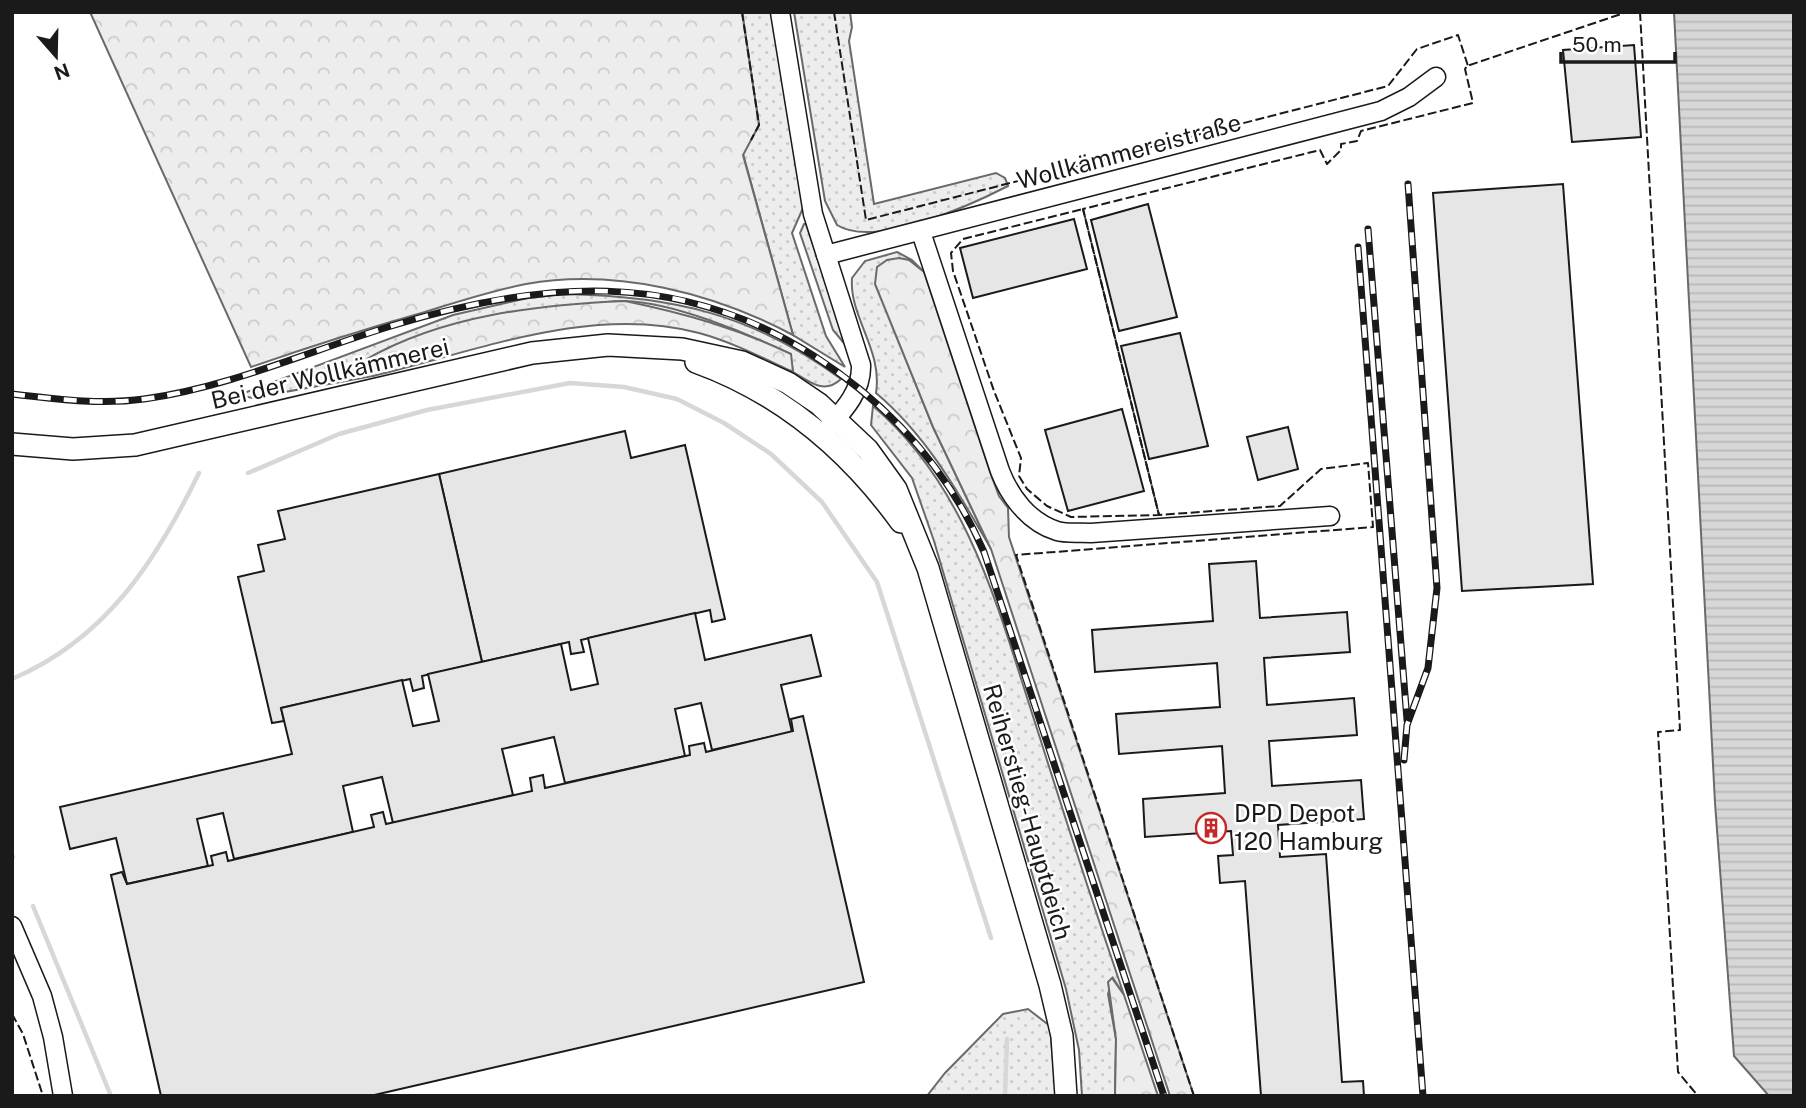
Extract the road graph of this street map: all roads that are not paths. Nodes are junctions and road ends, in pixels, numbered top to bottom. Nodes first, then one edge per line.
1 (780, 12) edge
2 (1436, 77) dead end
3 (921, 232) junction
4 (826, 255) junction
5 (829, 427) junction
6 (12, 444) edge
7 (1331, 516) dead end
8 (918, 547) joint
9 (12, 926) edge
10 (63, 1096) edge
11 (1066, 1096) edge

1 - 4 street
2 - 3 street, Wollkämmereistraße
3 - 4 street, Wollkämmereistraße
3 - 7 street
4 - 5 street
5 - 6 main road, Bei der Wollkämmerei
5 - 8 main road, Bei der Wollkämmerei
8 - 11 main road, Reiherstieg-Hauptdeich
9 - 10 street

